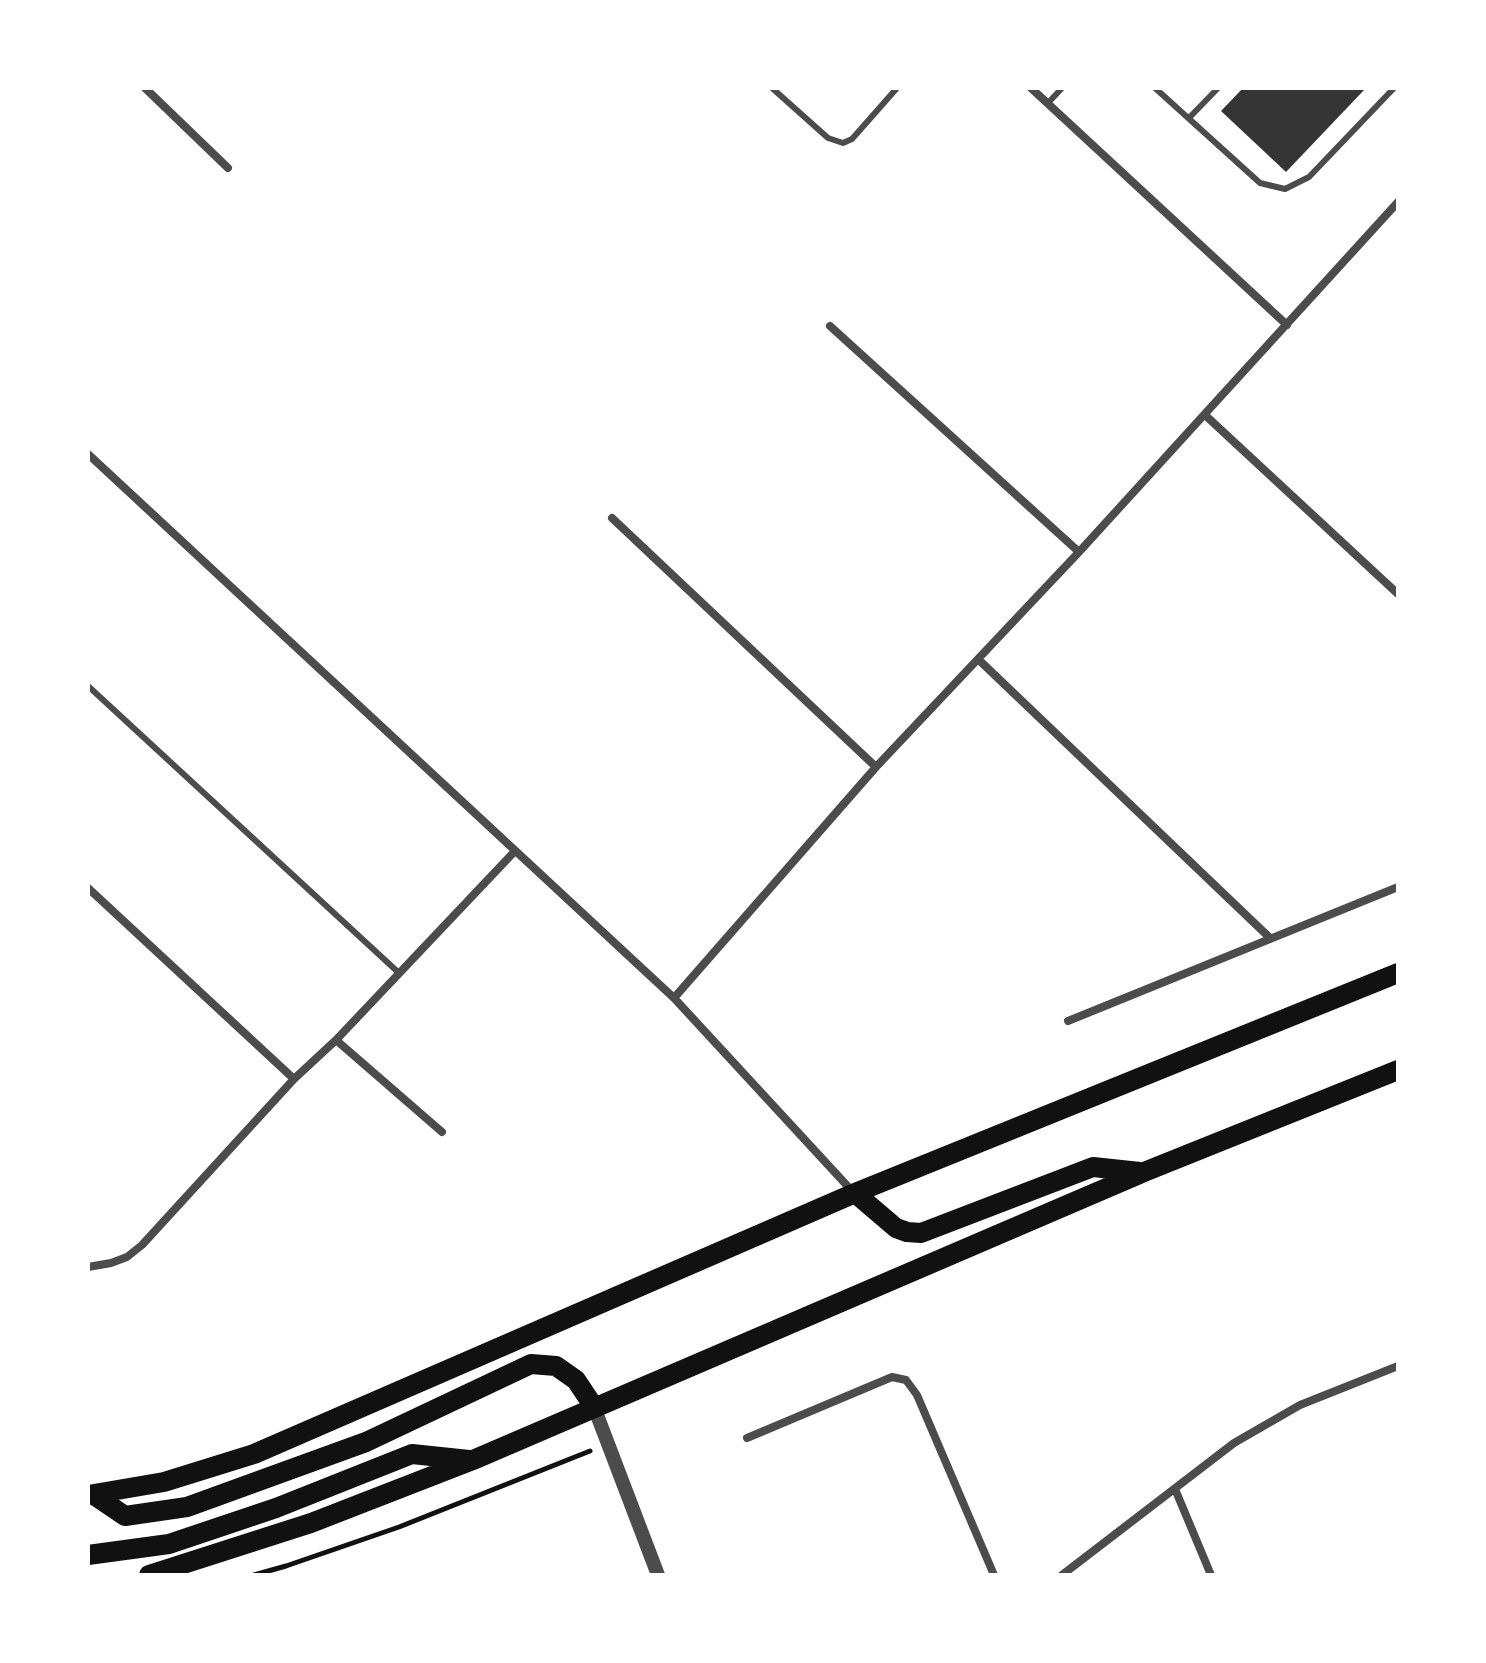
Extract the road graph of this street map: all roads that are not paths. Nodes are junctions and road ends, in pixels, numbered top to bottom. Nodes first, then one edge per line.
1 (145, 88) edge
2 (772, 88) edge
3 (897, 88) edge
4 (1031, 88) edge
5 (1062, 88) edge
6 (1155, 88) edge
7 (1218, 88) edge
8 (1394, 88) edge
9 (1048, 103) junction
10 (1189, 118) junction
11 (228, 168) dead end
12 (1398, 202) edge
13 (1287, 325) junction
14 (830, 326) dead end
15 (1205, 415) junction
16 (88, 454) edge
17 (612, 518) dead end
18 (1079, 552) junction
19 (1398, 594) edge
20 (979, 660) junction
21 (88, 686) edge
22 (876, 767) junction
23 (515, 851) junction
24 (1398, 887) edge
25 (88, 888) edge
26 (1270, 938) junction
27 (399, 973) junction
28 (1398, 973) edge
29 (674, 998) junction
30 (1068, 1021) dead end
31 (336, 1040) junction
32 (1398, 1070) edge
33 (294, 1079) junction
34 (442, 1132) dead end
35 (1144, 1172) junction
36 (855, 1193) junction
37 (88, 1267) edge
38 (1398, 1366) edge
39 (594, 1407) junction
40 (747, 1438) dead end
41 (473, 1460) junction
42 (1175, 1489) junction
43 (91, 1495) edge
44 (88, 1555) edge
45 (149, 1575) edge
46 (658, 1575) edge
47 (994, 1575) edge
48 (1062, 1575) edge
49 (1211, 1575) edge

1 - 11 street
2 - 3 lane
4 - 9 street
5 - 9 lane
6 - 10 lane
7 - 10 lane
8 - 10 lane
9 - 13 street
12 - 13 street
13 - 15 street
14 - 18 street
15 - 18 street
15 - 19 street
16 - 23 street
17 - 22 street
18 - 20 street
20 - 22 street
20 - 26 street
21 - 27 lane
22 - 29 street
23 - 27 street
23 - 29 street
24 - 26 street
25 - 33 street
26 - 30 street
27 - 31 street
28 - 36 main road
29 - 36 street
31 - 33 street
31 - 34 street
32 - 35 main road
33 - 37 street
35 - 36 main road
35 - 39 main road
36 - 43 main road
38 - 42 street
39 - 41 main road
39 - 43 main road
39 - 46 street
40 - 47 street
41 - 44 main road
41 - 45 main road
42 - 48 street
42 - 49 street

